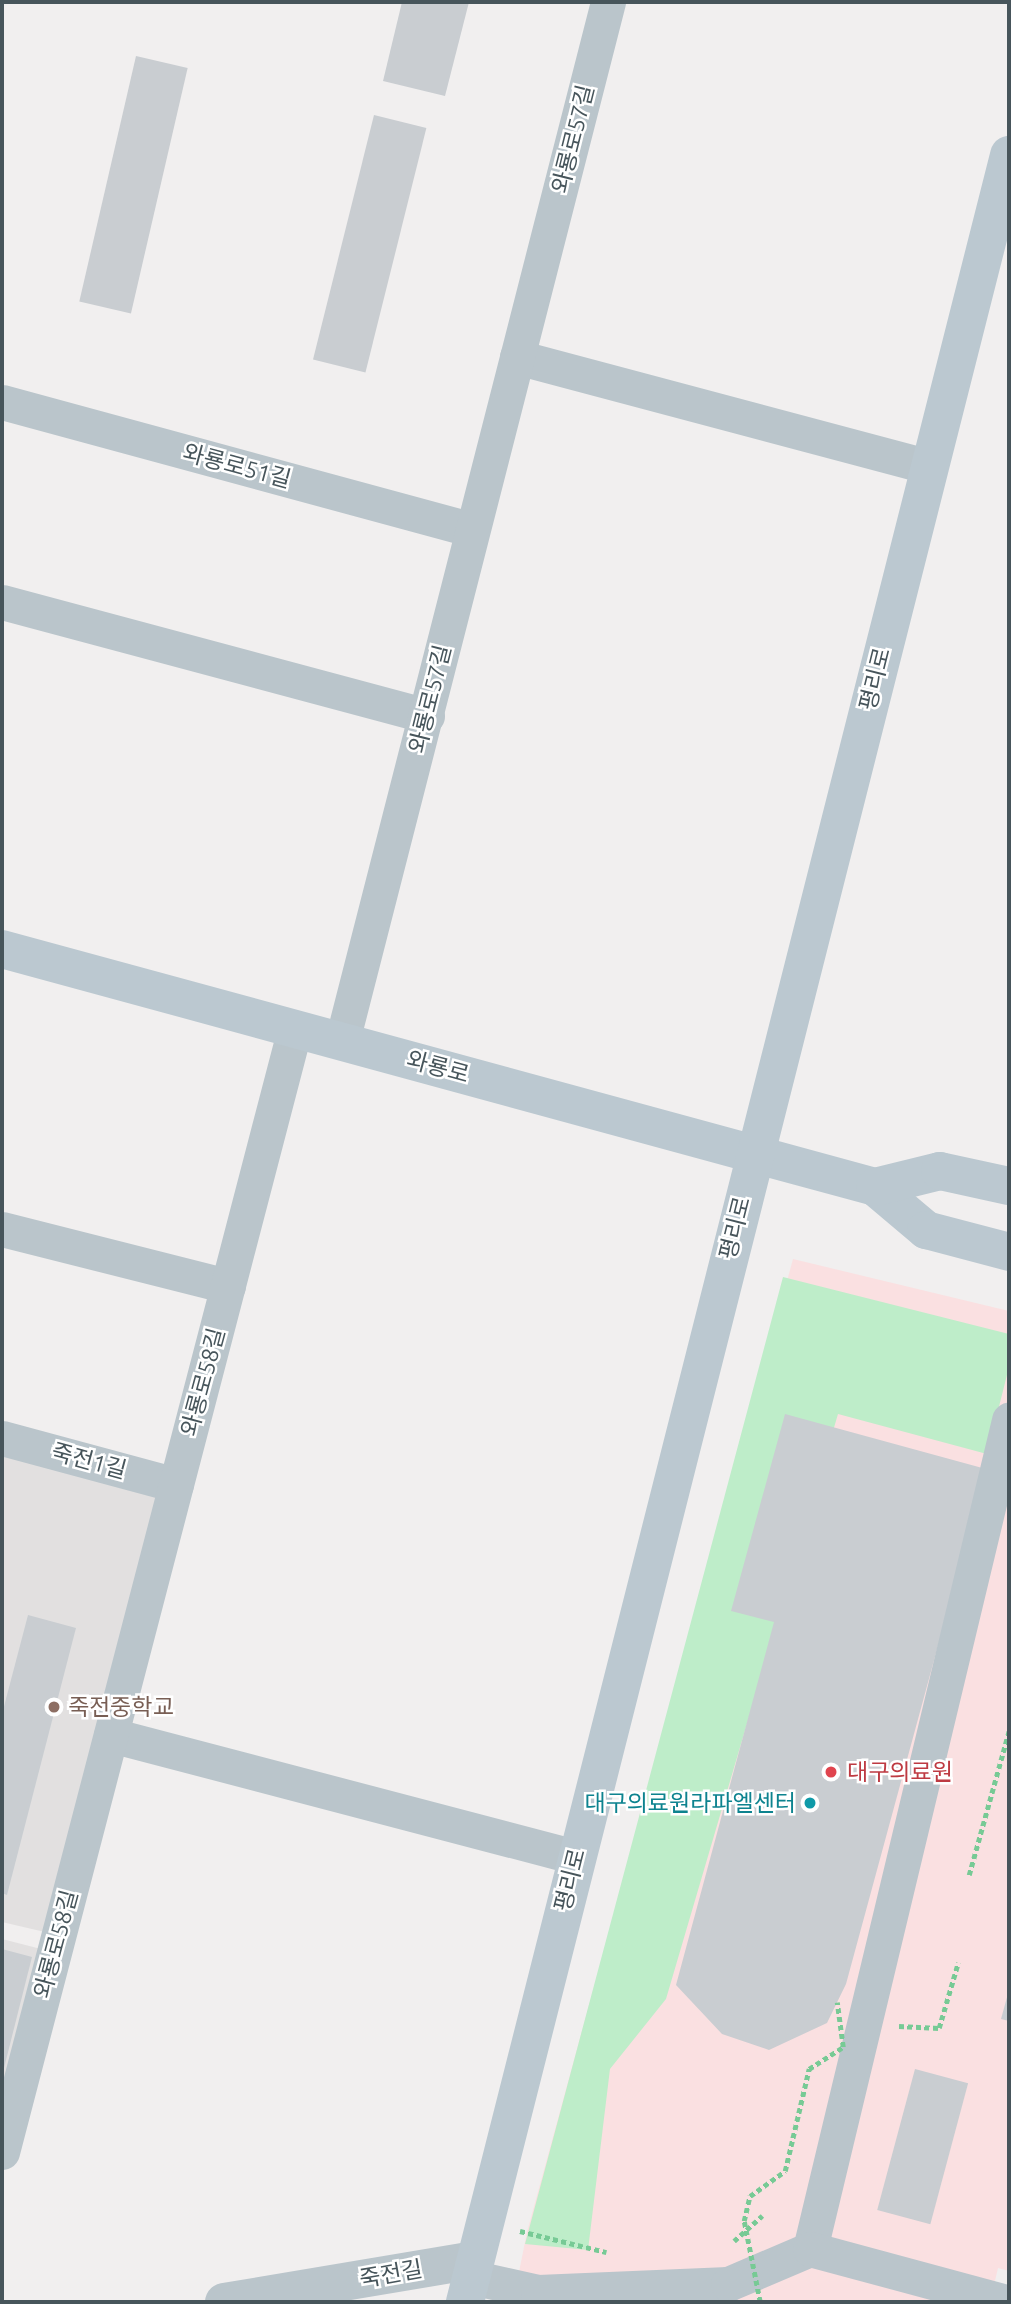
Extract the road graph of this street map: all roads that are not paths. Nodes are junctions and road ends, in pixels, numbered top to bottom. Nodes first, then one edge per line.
1 (608, 2) edge
2 (1009, 155) edge
3 (1000, 228) edge
4 (517, 357) junction
5 (2, 402) edge
6 (929, 467) junction
7 (472, 530) junction
8 (2, 602) edge
9 (427, 716) junction
10 (2, 949) edge
11 (295, 1028) junction
12 (342, 1041) junction
13 (753, 1154) junction
14 (1009, 1186) edge
15 (875, 1187) junction
16 (2, 1229) edge
17 (1009, 1252) edge
18 (228, 1286) junction
19 (1009, 1420) edge
20 (2, 1437) edge
21 (176, 1485) junction
22 (111, 1735) junction
23 (576, 1857) junction
24 (2, 2152) edge
25 (810, 2249) junction
26 (470, 2280) edge
27 (224, 2302) edge
28 (1006, 2302) edge

1 - 4 street, 와룡로57길
2 - 3 main road, 평리로
3 - 6 main road, 평리로
4 - 6 street
4 - 7 street, 와룡로57길
5 - 7 street, 와룡로51길
6 - 13 main road, 평리로
7 - 9 street, 와룡로57길
8 - 9 street
9 - 12 street, 와룡로57길
10 - 11 main road, 와룡로
11 - 12 main road, 와룡로
11 - 18 street, 와룡로58길
12 - 13 main road, 와룡로
13 - 15 main road, 와룡로
13 - 23 main road, 평리로
14 - 15 main road, 와룡로
15 - 17 main road, 와룡로
16 - 18 street
18 - 21 street, 와룡로58길
19 - 25 street
20 - 21 street, 죽전1길
21 - 22 street, 와룡로58길
22 - 23 street
22 - 24 street, 와룡로58길
23 - 26 main road, 평리로
25 - 26 street
25 - 28 street
26 - 27 street, 죽전길

